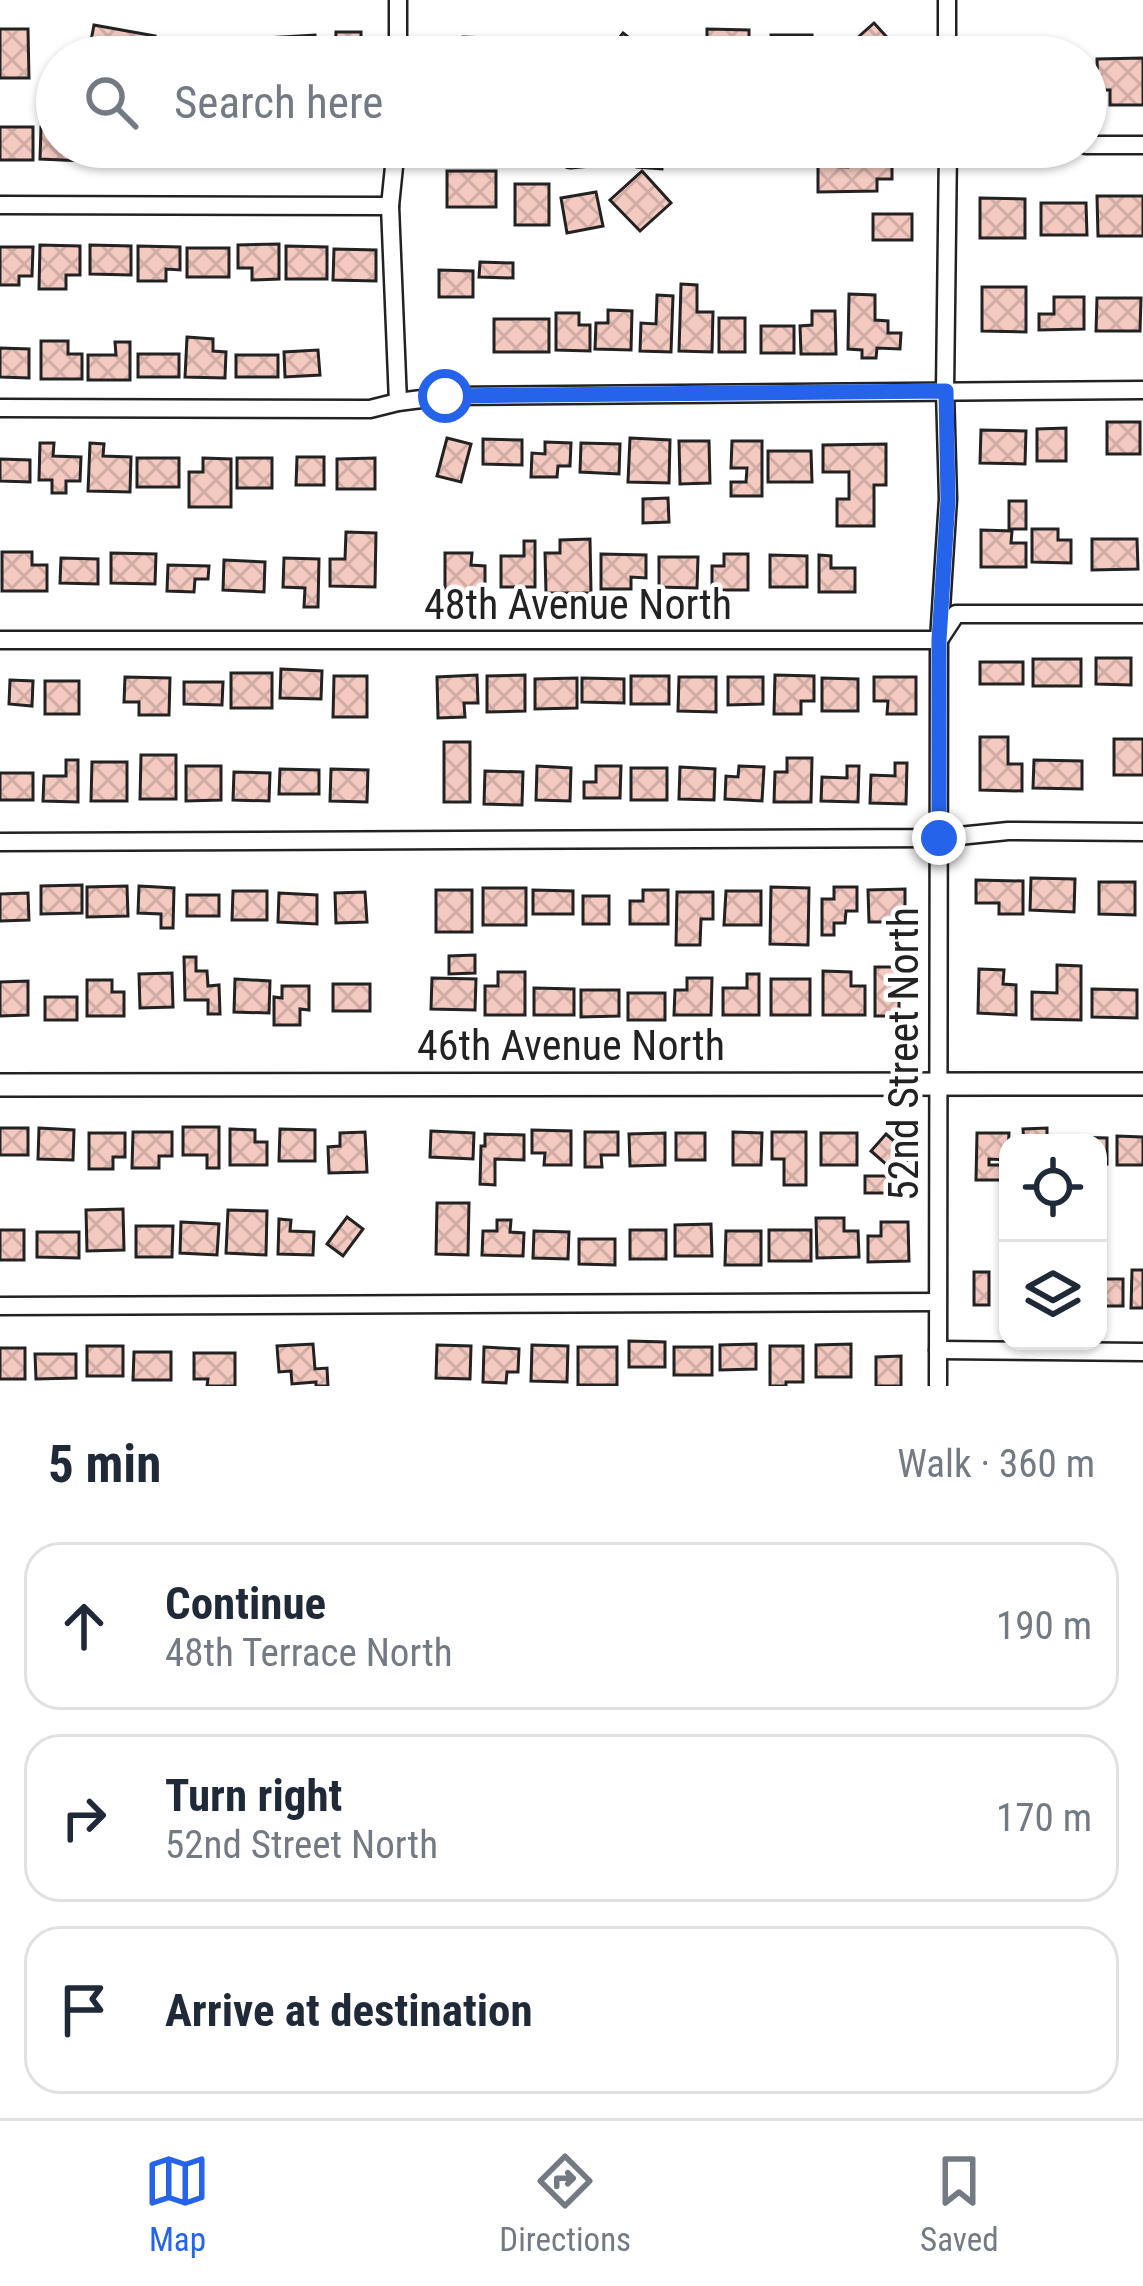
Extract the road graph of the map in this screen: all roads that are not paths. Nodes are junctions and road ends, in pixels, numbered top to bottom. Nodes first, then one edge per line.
1 (398, 0) edge
2 (947, 0) edge
3 (398, 36) edge
4 (947, 36) edge
5 (1107, 145) edge
6 (1143, 145) edge
7 (394, 168) edge
8 (948, 168) edge
9 (0, 205) edge
10 (390, 206) junction
11 (1143, 390) edge
12 (946, 391) junction
13 (398, 402) junction
14 (0, 408) edge
15 (1143, 614) edge
16 (0, 640) edge
17 (939, 640) junction
18 (1143, 832) edge
19 (939, 838) junction
20 (0, 842) edge
21 (940, 1084) junction
22 (1143, 1084) edge
23 (0, 1085) edge
24 (937, 1303) junction
25 (0, 1306) edge
26 (938, 1350) junction
27 (1143, 1352) edge
28 (938, 1386) edge

1 - 3 street
2 - 4 street
5 - 6 street
7 - 10 street
8 - 12 street, 52nd Street North
9 - 10 street
10 - 13 street
11 - 12 street
12 - 13 street
12 - 17 street, 52nd Street North
13 - 14 street
15 - 17 street, 48th Avenue North
16 - 17 street, 48th Avenue North
17 - 19 street, 52nd Street North
18 - 19 street
19 - 20 street
19 - 21 street, 52nd Street North
21 - 22 street, 46th Avenue North
21 - 23 street, 46th Avenue North
21 - 24 street, 52nd Street North
24 - 25 street
24 - 26 street, 52nd Street North
26 - 27 street
26 - 28 street, 52nd Street North

